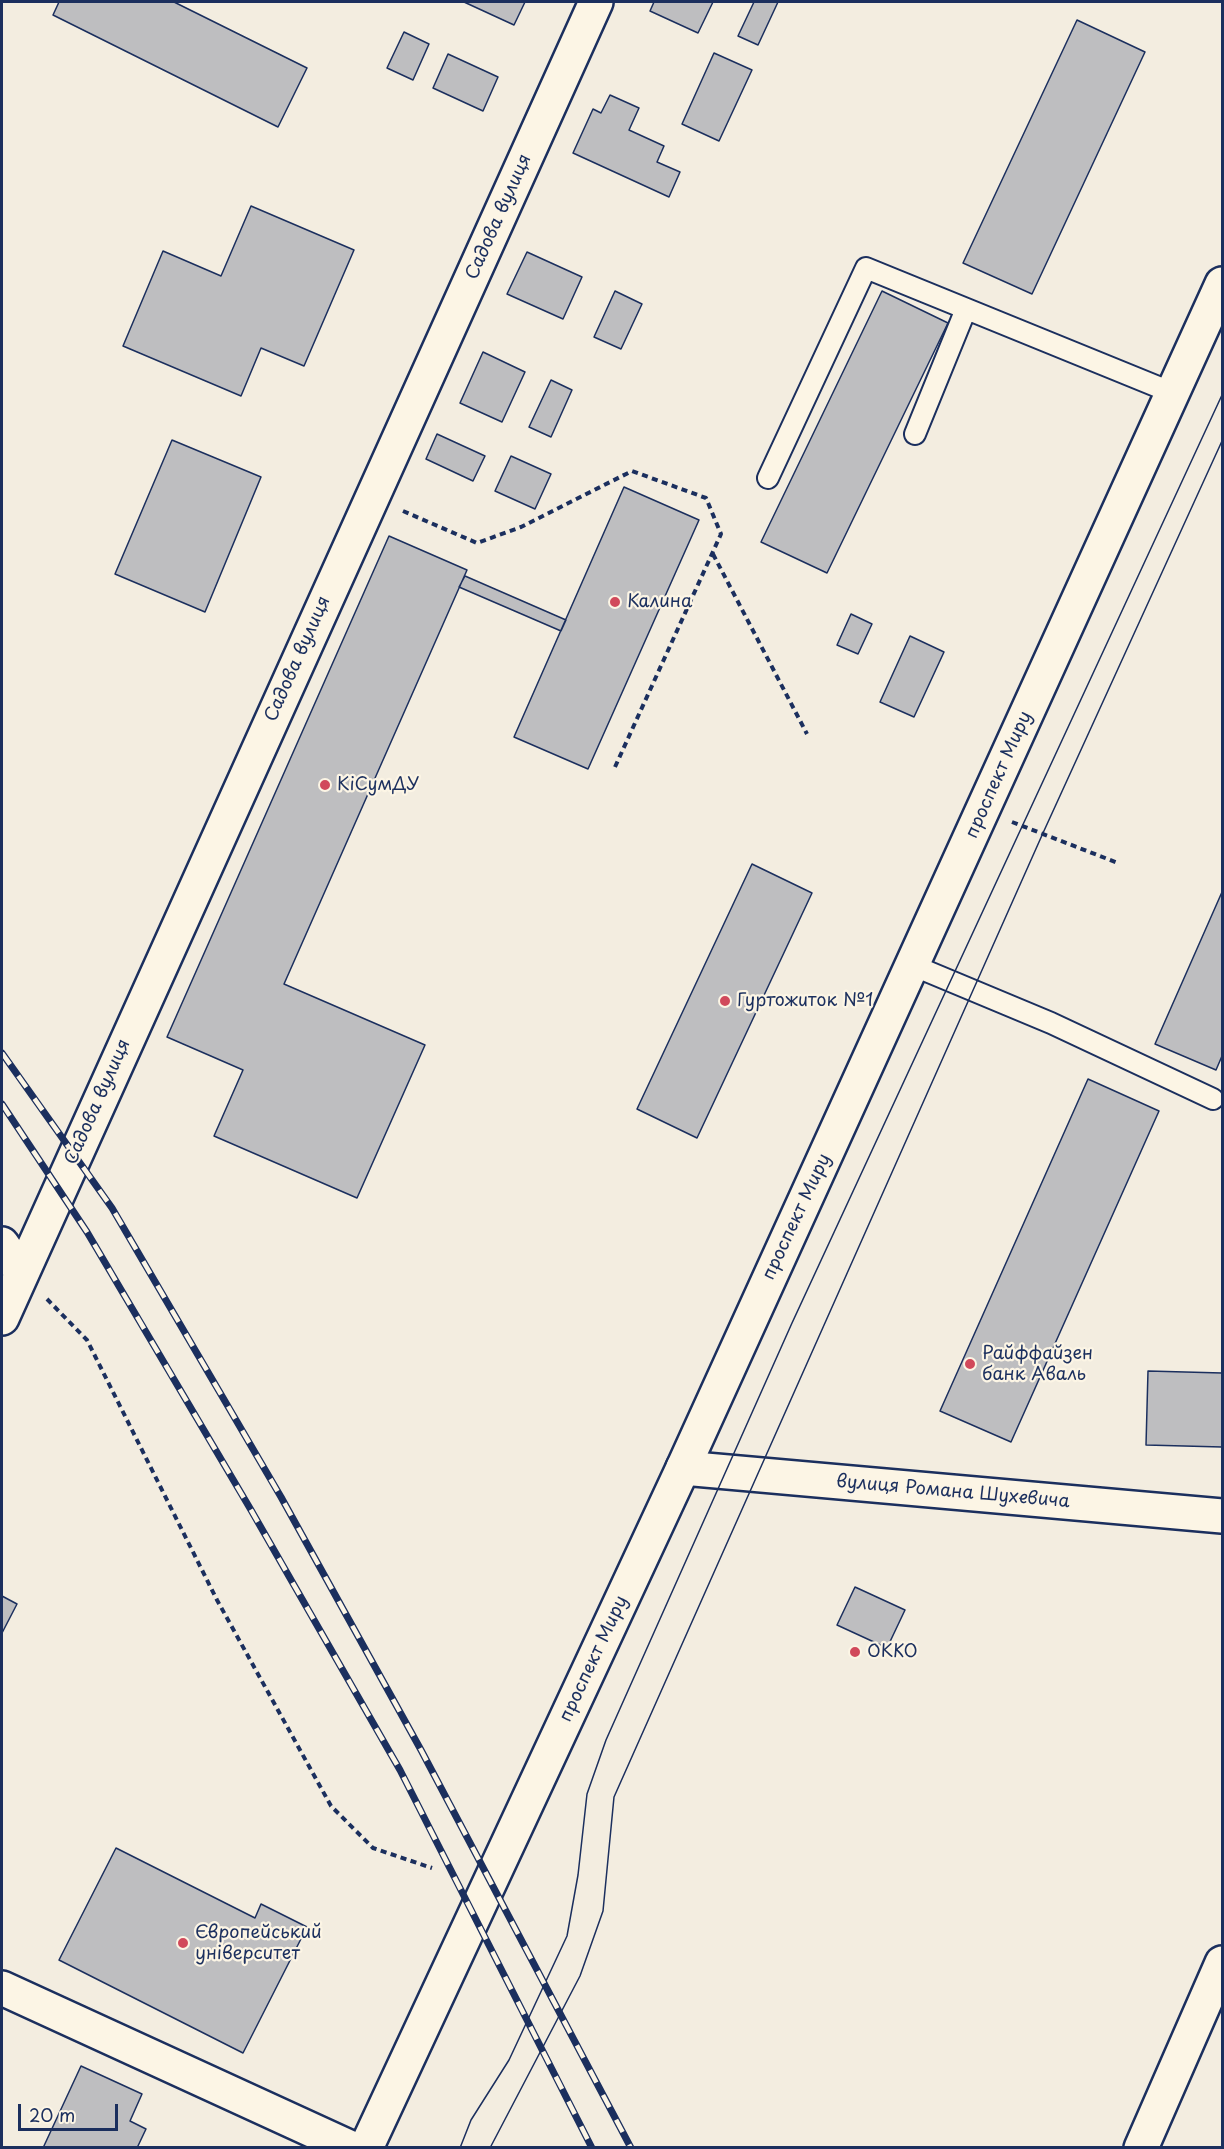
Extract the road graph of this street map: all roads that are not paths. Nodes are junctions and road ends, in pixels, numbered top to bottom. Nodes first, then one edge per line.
1 (596, 2) edge
2 (1222, 284) edge
3 (966, 309) junction
4 (1173, 393) junction
5 (915, 434) dead end
6 (768, 478) dead end
7 (912, 965) junction
8 (1213, 1099) dead end
9 (2, 1244) edge
10 (22, 1273) junction
11 (2, 1318) edge
12 (683, 1468) junction
13 (1222, 1516) edge
14 (1222, 1964) edge
15 (2, 1988) edge
16 (351, 2148) edge
17 (366, 2148) edge
18 (1141, 2148) edge

1 - 10 main road, Садова вулиця
2 - 4 main road, проспект Миру
3 - 4 lane
3 - 5 lane
3 - 6 lane
4 - 7 main road, проспект Миру
7 - 8 lane
7 - 12 main road, проспект Миру
9 - 10 main road
10 - 11 main road, Садова вулиця
12 - 13 main road, вулиця Романа Шухевича
12 - 17 main road, проспект Миру
14 - 18 main road
15 - 16 main road

